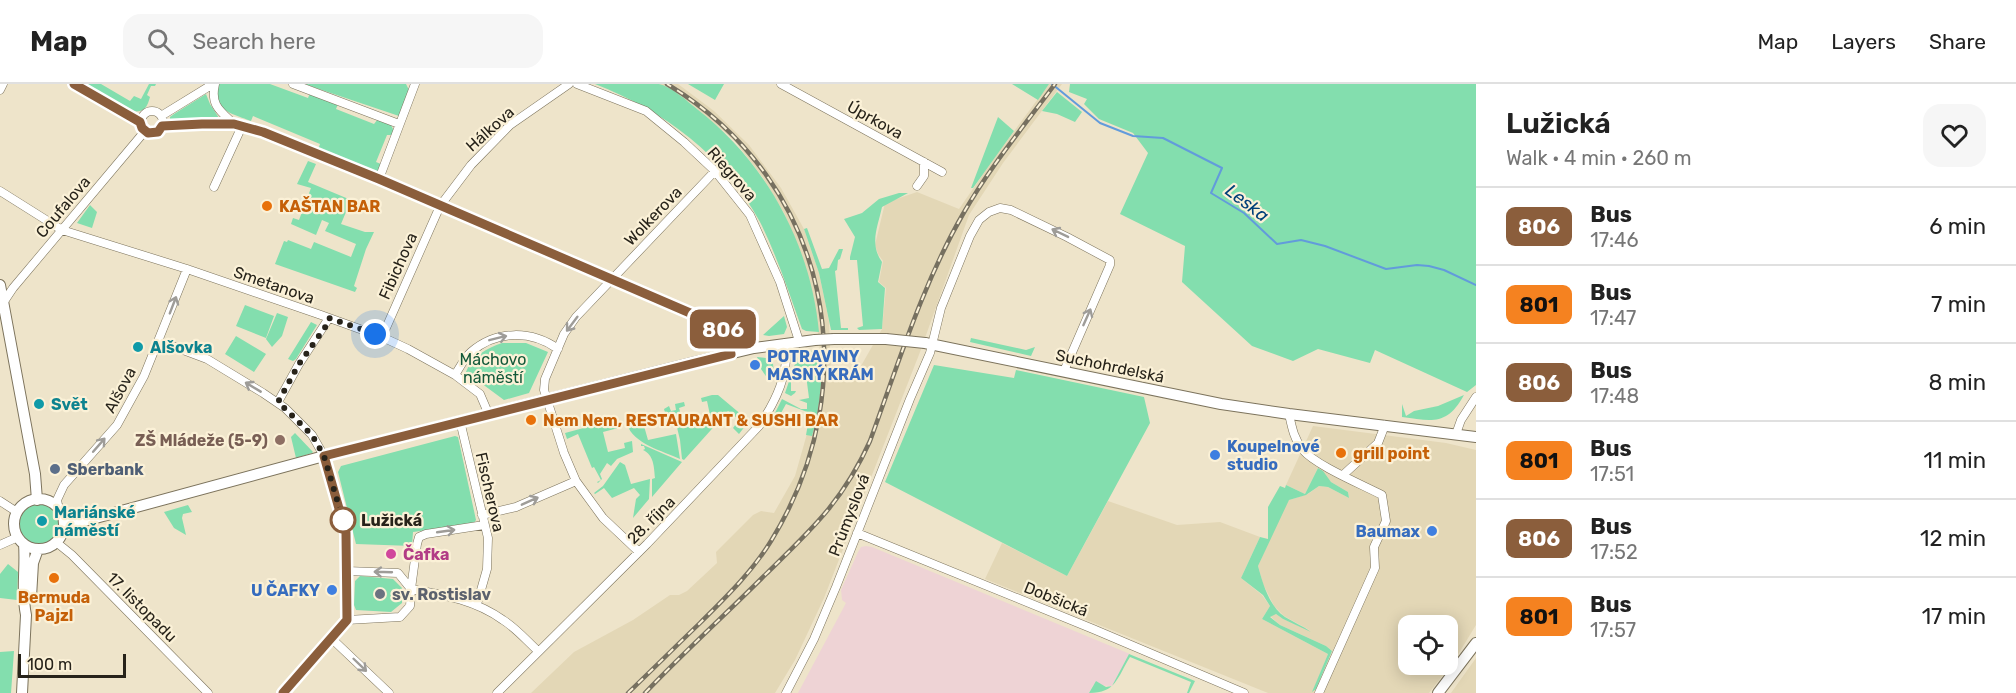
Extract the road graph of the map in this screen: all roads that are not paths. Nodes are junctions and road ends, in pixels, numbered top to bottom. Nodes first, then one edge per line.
1 (3, 84) edge
2 (74, 84) edge
3 (214, 84) edge
4 (293, 84) edge
5 (416, 84) edge
6 (569, 84) edge
7 (577, 84) edge
8 (781, 84) edge
9 (0, 90) edge
10 (161, 116) junction
11 (140, 122) junction
12 (399, 124) junction
13 (238, 125) junction
14 (162, 126) junction
15 (145, 131) junction
16 (924, 162) junction
17 (715, 171) junction
18 (942, 172) dead end
19 (379, 179) junction
20 (917, 186) dead end
21 (214, 187) dead end
22 (0, 191) edge
23 (440, 206) junction
24 (62, 230) junction
25 (187, 269) junction
26 (610, 280) junction
27 (0, 285) edge
28 (2, 304) edge
29 (329, 318) junction
30 (726, 330) junction
31 (382, 337) junction
32 (159, 341) junction
33 (799, 341) junction
34 (786, 343) junction
35 (928, 344) junction
36 (754, 348) junction
37 (558, 349) junction
38 (731, 354) junction
39 (1064, 371) junction
40 (455, 375) junction
41 (1476, 397) edge
42 (548, 400) junction
43 (278, 402) junction
44 (1290, 414) junction
45 (489, 415) junction
46 (460, 421) junction
47 (1385, 425) junction
48 (1456, 434) junction
49 (1476, 437) edge
50 (324, 456) junction
51 (1343, 475) junction
52 (576, 481) junction
53 (37, 500) junction
54 (0, 501) edge
55 (59, 510) junction
56 (17, 512) junction
57 (482, 515) junction
58 (64, 524) junction
59 (484, 525) junction
60 (857, 533) junction
61 (21, 540) junction
62 (56, 542) junction
63 (0, 545) edge
64 (38, 549) junction
65 (639, 552) junction
66 (346, 571) junction
67 (411, 589) junction
68 (477, 604) junction
69 (26, 615) junction
70 (347, 620) junction
71 (332, 638) junction
72 (1476, 643) edge
73 (538, 651) junction
74 (22, 693) edge
75 (208, 693) edge
76 (283, 693) edge
77 (389, 693) edge
78 (497, 693) edge
79 (786, 693) edge
80 (1244, 693) edge
81 (1319, 693) edge
82 (1438, 693) edge

1 - 9 street
2 - 11 street
3 - 10 street
3 - 13 street
4 - 12 street
5 - 12 street
6 - 23 street, Hálkova
7 - 17 street, Riegrova
8 - 16 street, Úprkova
10 - 11 street
10 - 14 street
11 - 15 street
12 - 19 street
13 - 14 street
13 - 19 street
13 - 21 street
14 - 15 street
15 - 24 street, Coufalova
16 - 18 street, Úprkova
16 - 20 street
17 - 26 street, Wolkerova
17 - 33 street, Riegrova
19 - 23 street
22 - 24 street, Smetanova
23 - 26 street
23 - 31 street, Fibichova
24 - 25 street, Smetanova
24 - 28 street, Coufalova
25 - 29 street, Smetanova
32 -> 25 street, Alšova
26 - 30 street
26 -> 37 street, Wolkerova
27 - 28 main road
28 - 53 main road
29 - 31 street, Smetanova
29 - 43 street
30 - 36 street
30 - 38 street
31 - 40 street, Smetanova
43 -> 32 street
55 -> 32 street, Alšova
33 - 34 main road, Suchohrdelská
33 - 35 main road, Suchohrdelská, bridge
34 - 36 main road, Suchohrdelská
34 - 65 street, 28. října
35 - 39 main road, Suchohrdelská
39 -> 35 street, Průmyslová
35 - 60 street, Průmyslová
36 - 38 main road, Suchohrdelská
40 -> 37 street
37 - 42 street, Wolkerova
38 - 42 main road, Suchohrdelská
39 - 44 main road, Suchohrdelská
40 - 45 street, Smetanova
41 - 48 street
42 - 45 main road, Suchohrdelská
42 - 52 street, Wolkerova
43 - 50 street
44 - 47 main road, Suchohrdelská
44 - 51 street
45 - 46 main road, Suchohrdelská
46 - 50 main road, Suchohrdelská
46 - 57 street, Fischerova
47 - 48 main road, Suchohrdelská
47 - 51 street
48 - 49 main road, Suchohrdelská
50 - 58 main road, Suchohrdelská
50 - 66 street
51 - 81 street
57 -> 52 street
52 - 65 street, Wolkerova
53 - 55 main road
53 - 56 main road
54 - 56 street
55 - 58 main road
56 - 61 main road
57 - 59 street, Fischerova
58 - 62 main road
67 -> 59 street
59 - 68 street, Fischerova
60 - 79 street, Průmyslová
60 - 80 street, Dobšická
61 - 63 street
61 - 64 main road
61 - 69 main road
62 - 64 main road
62 - 75 street, 17. listopadu
64 - 69 main road
65 - 73 street, 28. října
67 -> 66 street
66 - 70 street
67 - 68 street
67 - 70 street
68 - 73 street
69 - 74 main road
70 - 71 street
71 - 76 street
71 -> 77 street
72 - 82 main road
73 - 78 street, 28. října

